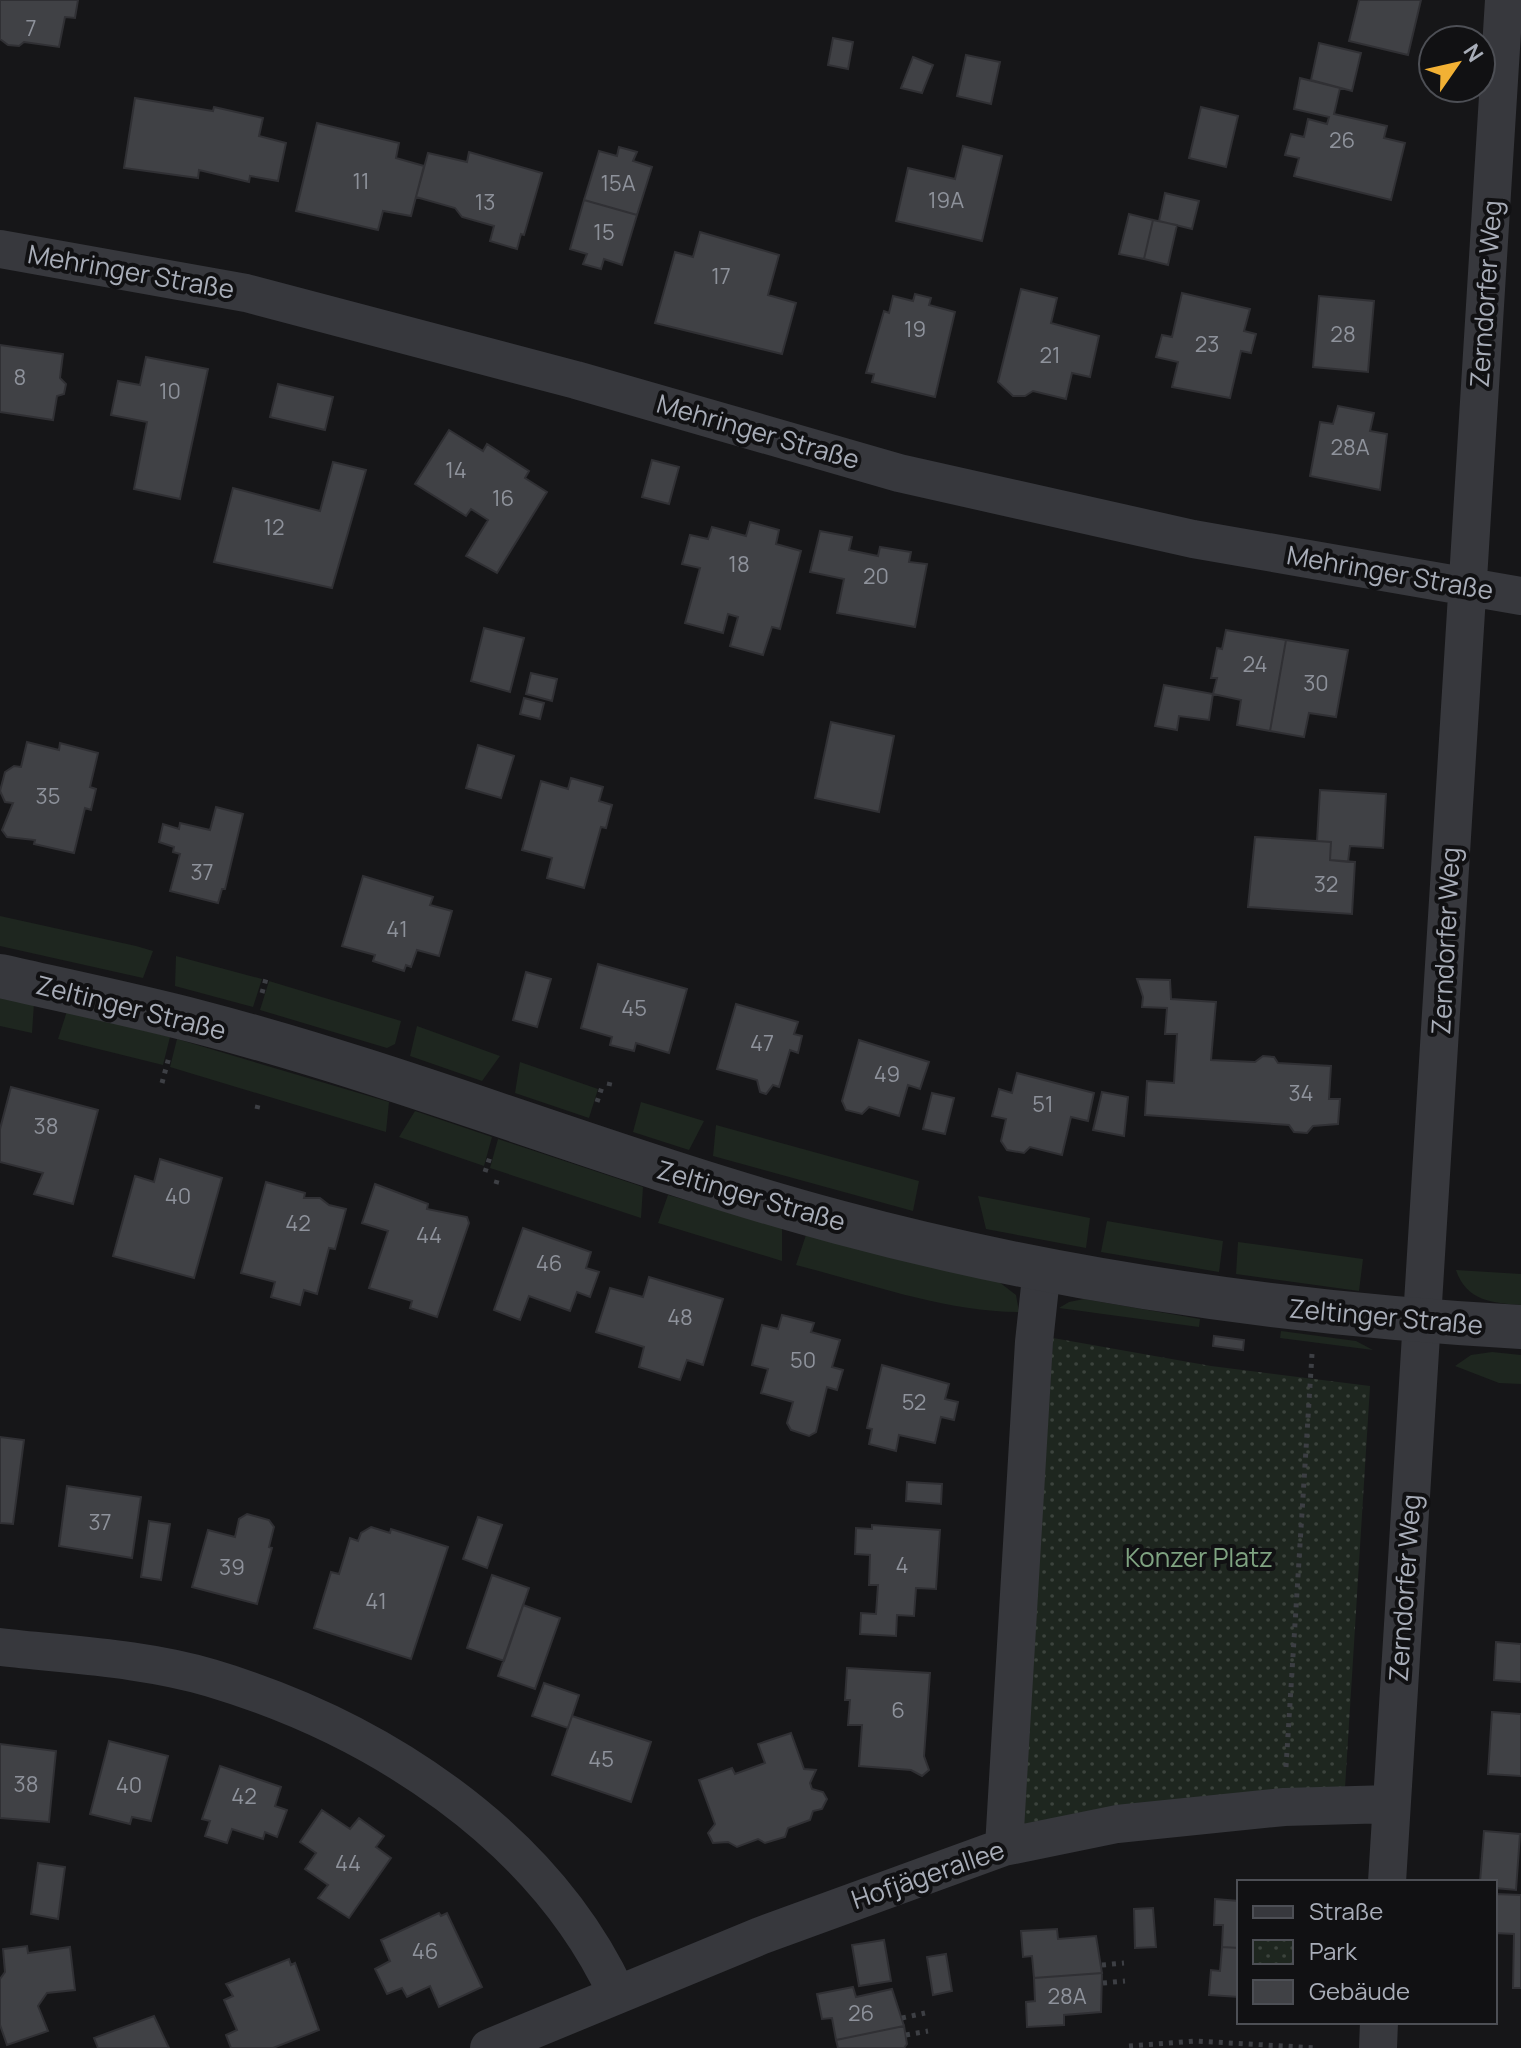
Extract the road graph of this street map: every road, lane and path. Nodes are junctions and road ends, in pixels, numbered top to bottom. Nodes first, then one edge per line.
1 (1504, 0) edge
2 (0, 249) edge
3 (1467, 588) junction
4 (1521, 596) edge
5 (0, 976) edge
6 (611, 1077) dead end
7 (609, 1086) dead end
8 (259, 1100) dead end
9 (257, 1109) dead end
10 (498, 1177) dead end
11 (496, 1184) dead end
12 (1042, 1268) junction
13 (1422, 1322) junction
14 (1521, 1327) edge
15 (1313, 1349) dead end
16 (0, 1647) edge
17 (1285, 1777) dead end
18 (1391, 1804) junction
19 (1004, 1847) junction
20 (1387, 1880) edge
21 (1124, 1963) dead end
22 (1102, 1965) dead end
23 (1125, 1981) dead end
24 (1103, 1983) dead end
25 (617, 1994) junction
26 (925, 2013) dead end
27 (902, 2018) dead end
28 (1379, 2024) edge
29 (928, 2031) dead end
30 (906, 2035) dead end
31 (1129, 2046) edge
32 (489, 2048) edge
33 (1318, 2048) edge
34 (1378, 2048) edge

1 - 3 street, Zerndorfer Weg
2 - 3 street, Mehringer Straße
3 - 4 street, Mehringer Straße
3 - 13 street, Zerndorfer Weg
5 - 12 street, Zeltinger Straße
6 - 7 path
8 - 9 path
10 - 11 path
12 - 13 street, Zeltinger Straße
12 - 19 street
13 - 14 street, Zeltinger Straße
13 - 18 street, Zerndorfer Weg
15 - 17 path
16 - 25 street
18 - 19 street, Hofjägerallee
18 - 20 street, Zerndorfer Weg
19 - 25 street, Hofjägerallee
21 - 22 path
23 - 24 path
25 - 32 street, Hofjägerallee
26 - 27 path
28 - 34 street
29 - 30 path
31 - 33 path

